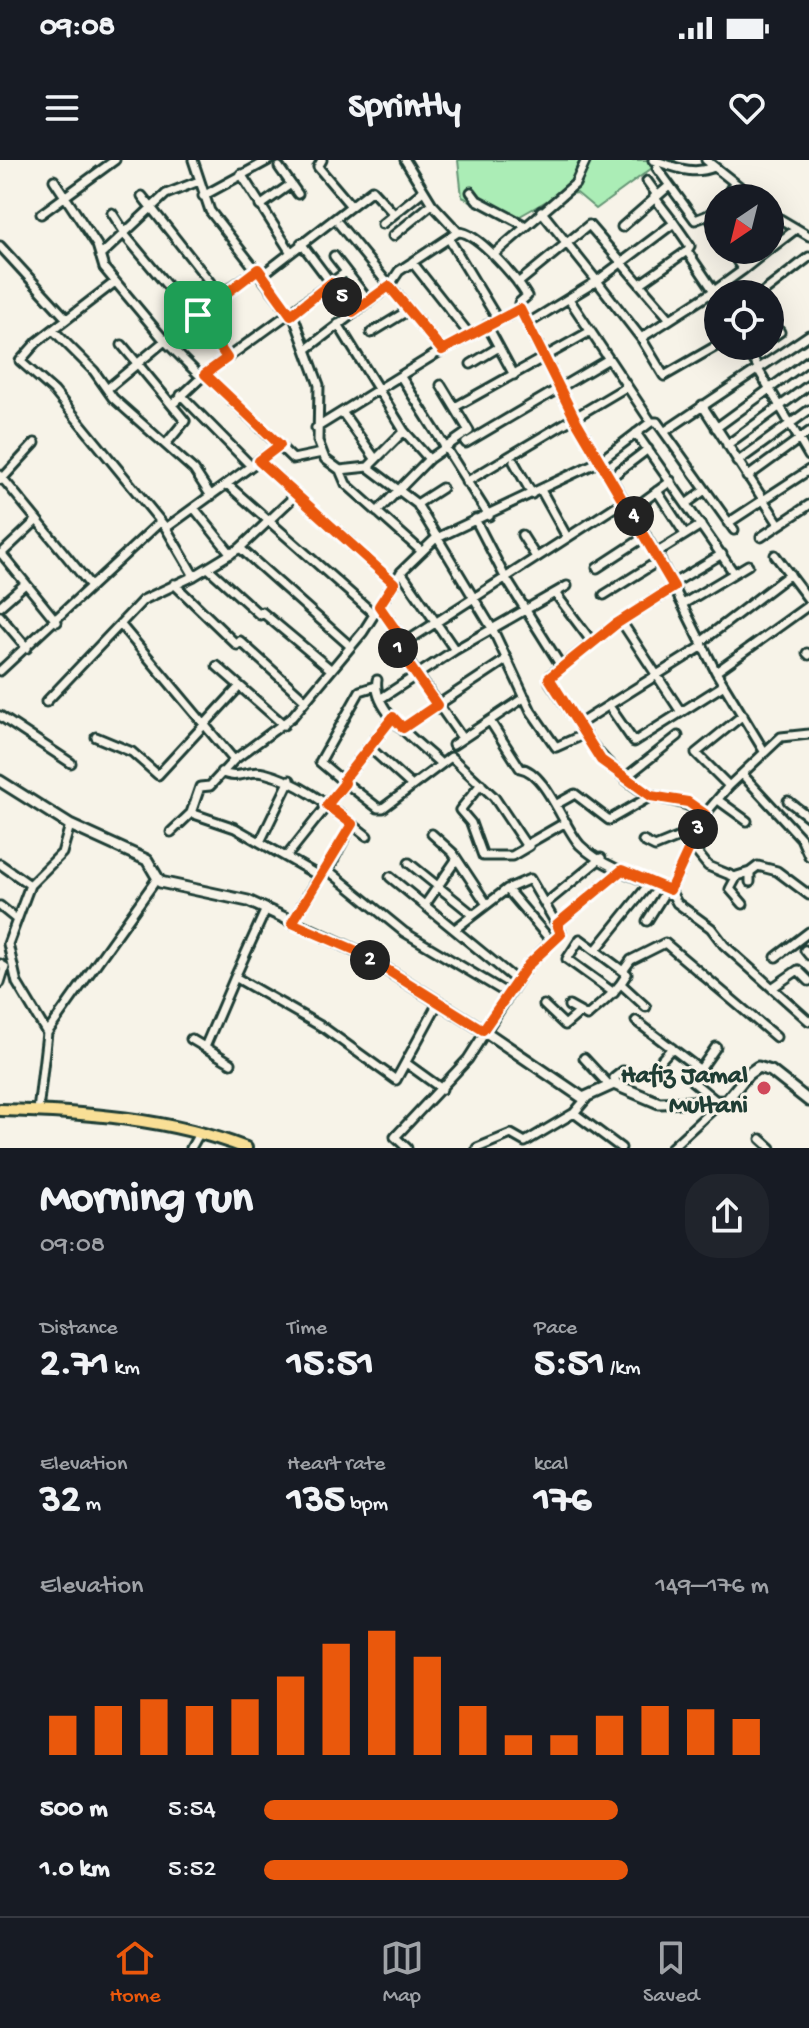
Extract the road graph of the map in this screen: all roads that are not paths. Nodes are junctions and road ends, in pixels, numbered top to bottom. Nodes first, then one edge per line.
1 (115, 160) edge
2 (193, 160) edge
3 (269, 160) edge
4 (322, 160) edge
5 (405, 160) edge
6 (586, 160) edge
7 (706, 160) edge
8 (655, 164) edge
9 (279, 167) dead end
10 (714, 167) junction
11 (241, 174) junction
12 (54, 180) dead end
13 (199, 181) junction
14 (647, 181) dead end
15 (734, 183) edge
16 (291, 184) junction
17 (669, 186) junction
18 (423, 191) junction
19 (471, 192) dead end
20 (298, 194) dead end
21 (66, 196) junction
22 (142, 196) dead end
23 (203, 196) junction
24 (656, 196) junction
25 (432, 204) junction
26 (260, 206) junction
27 (351, 206) junction
28 (151, 208) junction
29 (541, 211) junction
30 (112, 213) dead end
31 (41, 214) dead end
32 (394, 214) junction
33 (704, 217) edge
34 (784, 222) edge
35 (674, 223) junction
36 (339, 224) dead end
37 (382, 224) dead end
38 (526, 226) junction
39 (622, 227) dead end
40 (796, 229) junction
41 (458, 232) junction
42 (124, 234) junction
43 (393, 236) dead end
44 (809, 236) edge
45 (784, 238) edge
46 (449, 239) junction
47 (565, 242) junction
48 (301, 243) junction
49 (1, 249) edge
50 (290, 251) junction
51 (687, 251) junction
52 (493, 255) junction
53 (100, 256) junction
54 (334, 256) dead end
55 (809, 257) edge
56 (412, 262) junction
57 (623, 263) junction
58 (739, 264) edge
59 (750, 264) edge
60 (743, 270) junction
61 (260, 272) junction
62 (346, 272) junction
63 (707, 280) edge
64 (732, 280) edge
65 (779, 280) edge
66 (597, 281) junction
67 (115, 282) junction
68 (331, 283) junction
69 (518, 283) junction
70 (640, 284) junction
71 (389, 286) junction
72 (220, 295) junction
73 (569, 299) junction
74 (369, 301) junction
75 (704, 301) edge
76 (520, 309) junction
77 (409, 310) junction
78 (353, 312) junction
79 (291, 315) junction
80 (196, 316) junction
81 (66, 318) junction
82 (670, 319) junction
83 (498, 320) junction
84 (338, 324) junction
85 (527, 324) junction
86 (487, 325) junction
87 (53, 330) junction
88 (589, 332) junction
89 (371, 333) dead end
90 (469, 334) junction
91 (809, 335) edge
92 (641, 338) junction
93 (165, 341) junction
94 (122, 345) dead end
95 (499, 347) junction
96 (308, 348) junction
97 (442, 350) junction
98 (704, 353) edge
99 (227, 358) junction
100 (544, 358) junction
101 (607, 360) junction
102 (753, 360) edge
103 (809, 360) edge
104 (137, 364) junction
105 (471, 364) dead end
106 (758, 369) junction
107 (514, 375) junction
108 (203, 376) junction
109 (401, 377) junction
110 (441, 385) dead end
111 (809, 385) edge
112 (559, 387) junction
113 (626, 387) junction
114 (107, 389) junction
115 (379, 390) junction
116 (770, 390) junction
117 (181, 395) junction
118 (172, 405) junction
119 (702, 405) junction
120 (455, 407) junction
121 (780, 407) junction
122 (809, 410) edge
123 (342, 412) junction
124 (575, 419) junction
125 (651, 422) junction
126 (790, 424) junction
127 (316, 428) junction
128 (716, 428) junction
129 (404, 431) junction
130 (664, 432) junction
131 (809, 432) edge
132 (636, 433) junction
133 (799, 439) junction
134 (35, 443) dead end
135 (466, 443) dead end
136 (166, 444) junction
137 (280, 445) junction
138 (727, 445) junction
139 (443, 447) junction
140 (648, 449) junction
141 (322, 453) junction
142 (809, 456) edge
143 (374, 457) junction
144 (429, 459) junction
145 (600, 461) junction
146 (514, 462) dead end
147 (737, 462) junction
148 (255, 464) junction
149 (368, 467) junction
150 (340, 470) junction
151 (809, 470) edge
152 (747, 477) junction
153 (1, 478) edge
154 (610, 478) junction
155 (671, 481) junction
156 (466, 482) junction
157 (227, 484) junction
158 (442, 488) dead end
159 (401, 489) junction
160 (541, 490) junction
161 (705, 490) junction
162 (657, 491) junction
163 (532, 494) junction
164 (296, 495) junction
165 (211, 496) junction
166 (763, 500) junction
167 (624, 501) junction
168 (687, 503) junction
169 (417, 504) junction
170 (809, 505) edge
171 (194, 508) junction
172 (630, 511) junction
173 (377, 512) junction
174 (489, 516) junction
175 (475, 519) junction
176 (37, 520) junction
177 (268, 523) junction
178 (728, 523) junction
179 (779, 524) junction
180 (163, 525) junction
181 (701, 525) junction
182 (734, 530) dead end
183 (685, 534) junction
184 (522, 535) dead end
185 (646, 536) junction
186 (567, 537) junction
187 (761, 537) dead end
188 (435, 539) junction
189 (240, 548) junction
190 (420, 550) junction
191 (1, 554) edge
192 (231, 554) junction
193 (722, 554) junction
194 (775, 555) dead end
195 (658, 556) junction
196 (536, 557) junction
197 (748, 565) dead end
198 (208, 568) junction
199 (597, 568) dead end
200 (401, 572) junction
201 (734, 573) junction
202 (790, 574) junction
203 (194, 576) junction
204 (505, 577) junction
205 (394, 583) junction
206 (25, 584) junction
207 (174, 584) junction
208 (91, 586) junction
209 (567, 586) dead end
210 (673, 586) junction
211 (555, 593) junction
212 (604, 595) dead end
213 (473, 598) junction
214 (809, 602) edge
215 (683, 604) junction
216 (0, 606) edge
217 (379, 606) junction
218 (526, 609) junction
219 (374, 614) junction
220 (0, 616) edge
221 (435, 621) junction
222 (621, 621) junction
223 (57, 622) junction
224 (120, 624) junction
225 (493, 630) junction
226 (404, 642) junction
227 (592, 642) junction
228 (702, 644) junction
229 (350, 646) junction
230 (27, 648) junction
231 (455, 650) junction
232 (507, 659) junction
233 (217, 666) dead end
234 (561, 666) junction
235 (329, 668) junction
236 (0, 671) edge
237 (716, 672) junction
238 (657, 675) junction
239 (416, 677) junction
240 (724, 685) junction
241 (239, 687) junction
242 (525, 697) junction
243 (380, 699) dead end
244 (305, 700) junction
245 (46, 702) dead end
246 (437, 705) junction
247 (609, 706) junction
248 (681, 712) junction
249 (743, 715) junction
250 (0, 716) edge
251 (393, 717) junction
252 (490, 721) junction
253 (579, 724) junction
254 (207, 725) junction
255 (284, 725) junction
256 (403, 728) junction
257 (585, 734) junction
258 (809, 734) edge
259 (678, 736) dead end
260 (96, 737) dead end
261 (462, 738) junction
262 (453, 745) dead end
263 (369, 747) junction
264 (764, 751) junction
265 (234, 760) junction
266 (71, 763) dead end
267 (440, 763) junction
268 (221, 772) junction
269 (742, 774) junction
270 (626, 777) junction
271 (344, 779) junction
272 (290, 780) junction
273 (0, 781) edge
274 (481, 784) junction
275 (412, 786) junction
276 (729, 786) junction
277 (351, 787) dead end
278 (651, 796) junction
279 (718, 800) junction
280 (788, 801) dead end
281 (557, 804) junction
282 (327, 805) junction
283 (191, 813) junction
284 (705, 814) junction
285 (809, 817) edge
286 (747, 821) dead end
287 (566, 822) junction
288 (352, 824) junction
289 (70, 825) junction
290 (171, 832) dead end
291 (809, 833) edge
292 (432, 834) dead end
293 (367, 836) dead end
294 (692, 840) junction
295 (643, 841) dead end
296 (802, 841) junction
297 (260, 842) junction
298 (529, 846) junction
299 (809, 856) edge
300 (286, 857) junction
301 (601, 858) junction
302 (456, 860) junction
303 (409, 863) dead end
304 (0, 864) edge
305 (327, 867) junction
306 (622, 870) junction
307 (319, 876) junction
308 (390, 877) dead end
309 (735, 877) junction
310 (156, 880) junction
311 (650, 883) junction
312 (30, 885) junction
313 (438, 886) junction
314 (507, 889) junction
315 (668, 889) junction
316 (809, 895) edge
317 (486, 903) junction
318 (545, 904) junction
319 (743, 904) dead end
320 (425, 905) junction
321 (0, 906) edge
322 (266, 909) junction
323 (472, 914) junction
324 (16, 919) junction
325 (647, 921) dead end
326 (292, 923) junction
327 (557, 924) junction
328 (455, 929) junction
329 (809, 932) edge
330 (552, 942) junction
331 (596, 950) junction
332 (776, 957) dead end
333 (0, 964) edge
334 (623, 971) junction
335 (235, 977) junction
336 (517, 981) junction
337 (809, 981) edge
338 (0, 983) edge
339 (621, 984) junction
340 (772, 988) junction
341 (614, 993) junction
342 (508, 994) junction
343 (438, 1003) junction
344 (544, 1005) dead end
345 (569, 1006) dead end
346 (646, 1007) dead end
347 (579, 1013) junction
348 (636, 1021) dead end
349 (809, 1021) edge
350 (483, 1030) junction
351 (47, 1033) junction
352 (776, 1037) dead end
353 (191, 1039) dead end
354 (716, 1047) dead end
355 (672, 1048) junction
356 (584, 1058) dead end
357 (406, 1063) junction
358 (699, 1069) junction
359 (652, 1070) dead end
360 (623, 1071) dead end
361 (614, 1085) junction
362 (442, 1089) junction
363 (586, 1099) junction
364 (718, 1100) junction
365 (809, 1101) edge
366 (0, 1110) edge
367 (38, 1111) junction
368 (574, 1113) junction
369 (201, 1130) junction
370 (761, 1139) dead end
371 (191, 1148) edge
372 (246, 1148) edge
373 (407, 1148) edge
374 (477, 1148) edge
375 (621, 1148) edge
376 (671, 1148) edge
377 (771, 1148) edge

1 - 21 street
2 - 13 street
3 - 11 street
4 - 27 street
5 - 18 street
6 - 29 street
7 - 10 street
8 - 10 street
8 - 17 street
9 - 16 street
10 - 15 street
11 - 23 street
11 - 26 street
12 - 21 street
13 - 23 street
13 - 28 street
14 - 24 street
16 - 20 street
16 - 26 street
17 - 24 street
17 - 33 street
18 - 25 street
18 - 32 street
19 - 38 street
21 - 31 street
21 - 53 street
22 - 28 street
23 - 61 street
24 - 35 street
24 - 39 street
25 - 41 street
25 - 43 street
26 - 50 street
27 - 32 street
27 - 48 street
28 - 42 street
28 - 72 street
29 - 38 street
29 - 47 street
30 - 42 street
32 - 37 street
34 - 40 street
35 - 51 street
35 - 57 street
36 - 71 street
38 - 52 street
40 - 44 street
40 - 45 street
41 - 46 street
41 - 52 street
42 - 53 street
42 - 80 street
46 - 56 street
46 - 83 street
47 - 57 street
47 - 66 street
47 - 69 street
48 - 50 street
48 - 68 street
49 - 81 street
50 - 61 street
51 - 63 street
51 - 70 street
52 - 69 street
53 - 67 street
54 - 62 street
55 - 65 street
56 - 71 street
56 - 90 street
57 - 66 street
57 - 70 street
58 - 60 street
59 - 60 street
60 - 64 street
61 - 72 street
61 - 79 street
62 - 68 street
62 - 74 street
66 - 73 street
66 - 92 street
67 - 81 street
67 - 93 street
68 - 78 street
68 - 79 street
69 - 76 street
70 - 82 street
71 - 74 street
71 - 77 street
72 - 80 street
73 - 85 street
73 - 88 street
74 - 78 street
75 - 82 street
76 - 83 street
76 - 85 street
77 - 89 street
77 - 97 street
78 - 84 street
79 - 96 street
79 - 99 street
80 - 93 street
80 - 99 street
81 - 87 street
82 - 92 street
83 - 86 street
84 - 96 street
84 - 115 street
85 - 100 street
86 - 90 street
86 - 95 street
87 - 114 street
87 - 180 street
88 - 100 street
88 - 101 street
90 - 97 street
91 - 106 street
92 - 98 street
93 - 104 street
93 - 108 street
94 - 104 street
95 - 105 street
95 - 107 street
96 - 127 street
97 - 109 street
99 - 108 street
100 - 107 street
100 - 112 street
101 - 112 street
101 - 113 street
102 - 106 street
103 - 116 street
104 - 114 street
104 - 118 street
106 - 116 street
106 - 119 street
107 - 120 street
108 - 117 street
108 - 137 street
109 - 115 street
109 - 139 street
110 - 120 street
111 - 121 street
112 - 124 street
112 - 135 street
113 - 124 street
113 - 125 street
114 - 136 street
115 - 123 street
115 - 129 street
116 - 121 street
116 - 128 street
117 - 118 street
117 - 148 street
118 - 136 street
119 - 128 street
119 - 130 street
120 - 139 street
121 - 126 street
121 - 138 street
122 - 126 street
123 - 127 street
123 - 143 street
124 - 145 street
124 - 156 street
125 - 130 street
125 - 132 street
126 - 133 street
126 - 147 street
127 - 141 street
128 - 138 street
129 - 143 street
129 - 144 street
130 - 161 street
131 - 133 street
132 - 140 street
132 - 145 street
133 - 142 street
133 - 152 street
134 - 153 street
136 - 165 street
137 - 141 street
137 - 148 street
138 - 147 street
139 - 144 street
139 - 156 street
140 - 154 street
140 - 155 street
141 - 150 street
143 - 149 street
144 - 159 street
145 - 154 street
145 - 160 street
146 - 163 street
147 - 152 street
148 - 157 street
148 - 164 street
149 - 150 street
149 - 159 street
150 - 173 street
151 - 166 street
152 - 166 street
153 - 176 street
154 - 167 street
155 - 162 street
155 - 168 street
156 - 174 street
157 - 165 street
157 - 177 street
158 - 169 street
159 - 169 street
159 - 173 street
160 - 163 street
160 - 186 street
161 - 168 street
161 - 178 street
162 - 172 street
162 - 183 street
163 - 174 street
164 - 177 street
164 - 205 street
165 - 171 street
166 - 178 street
166 - 179 street
167 - 172 street
167 - 186 street
168 - 181 street
169 - 188 street
170 - 179 street
171 - 180 street
171 - 192 street
172 - 185 street
173 - 190 street
174 - 175 street
175 - 188 street
175 - 204 street
176 - 191 street
176 - 208 street
177 - 189 street
177 - 219 street
178 - 182 street
179 - 187 street
180 - 203 street
180 - 208 street
181 - 183 street
181 - 193 street
183 - 195 street
184 - 196 street
185 - 195 street
185 - 199 street
186 - 196 street
188 - 190 street
188 - 213 street
189 - 192 street
189 - 229 street
190 - 200 street
191 - 206 street
192 - 198 street
193 - 201 street
193 - 210 street
194 - 202 street
195 - 210 street
195 - 212 street
196 - 204 street
197 - 201 street
198 - 203 street
198 - 235 street
200 - 205 street
200 - 221 street
201 - 215 street
202 - 214 street
202 - 228 street
203 - 207 street
204 - 213 street
204 - 218 street
205 - 217 street
206 - 216 street
206 - 223 street
207 - 224 street
207 - 244 street
208 - 223 street
209 - 211 street
210 - 215 street
210 - 222 street
211 - 218 street
211 - 227 street
213 - 221 street
213 - 225 street
214 - 237 street
215 - 228 street
217 - 219 street
217 - 226 street
218 - 225 street
218 - 234 street
219 - 229 street
220 - 230 street
221 - 226 street
221 - 231 street
222 - 227 street
222 - 238 street
223 - 230 street
224 - 245 street
224 - 254 street
225 - 231 street
225 - 232 street
226 - 239 street
227 - 234 street
228 - 237 street
228 - 238 street
229 - 235 street
230 - 236 street
231 - 239 street
232 - 242 street
232 - 246 street
233 - 241 street
234 - 253 street
235 - 244 street
237 - 240 street
238 - 247 street
238 - 248 street
239 - 243 street
239 - 246 street
240 - 248 street
240 - 249 street
241 - 254 street
241 - 255 street
242 - 252 street
242 - 257 street
244 - 255 street
246 - 256 street
246 - 261 street
247 - 248 street
247 - 253 street
249 - 264 street
249 - 276 street
250 - 266 street
251 - 256 street
251 - 263 street
251 - 271 street
252 - 261 street
252 - 281 street
253 - 257 street
254 - 260 street
254 - 265 street
255 - 265 street
256 - 267 street
257 - 270 street
258 - 264 street
259 - 270 street
261 - 262 street
263 - 271 street
263 - 275 street
264 - 269 street
265 - 268 street
267 - 274 street
267 - 275 street
268 - 272 street
268 - 283 street
269 - 276 street
269 - 296 street
270 - 278 street
271 - 282 street
272 - 282 street
272 - 297 street
273 - 289 street
274 - 298 street
274 - 298 street
275 - 277 street
276 - 279 street
278 - 281 street
278 - 284 street
279 - 284 street
279 - 286 street
280 - 285 street
281 - 287 street
282 - 288 street
282 - 300 street
283 - 290 street
283 - 297 street
284 - 294 street
287 - 298 street
287 - 301 street
288 - 293 street
288 - 305 street
289 - 310 street
289 - 312 street
291 - 296 street
292 - 302 street
294 - 295 street
294 - 309 street
294 - 315 street
296 - 299 street
297 - 300 street
300 - 307 street
301 - 306 street
301 - 318 street
302 - 313 street
302 - 317 street
303 - 313 street
304 - 312 street
305 - 307 street
305 - 342 street
306 - 311 street
306 - 327 street
307 - 326 street
308 - 320 street
309 - 316 street
309 - 319 street
310 - 322 street
310 - 351 street
311 - 315 street
311 - 331 street
312 - 324 street
313 - 320 street
313 - 323 street
314 - 317 street
314 - 318 street
314 - 330 street
315 - 325 street
315 - 340 street
317 - 323 street
318 - 327 street
320 - 328 street
321 - 324 street
322 - 326 street
322 - 335 street
323 - 328 street
324 - 351 street
326 - 343 street
327 - 330 street
328 - 336 street
329 - 332 street
330 - 336 street
331 - 334 street
331 - 341 street
333 - 338 street
334 - 339 street
334 - 352 street
335 - 353 street
335 - 357 street
336 - 342 street
337 - 340 street
339 - 341 street
339 - 346 street
340 - 349 street
341 - 347 street
342 - 350 street
343 - 350 street
343 - 357 street
344 - 347 street
345 - 347 street
348 - 355 street
350 - 362 street
350 - 363 street
351 - 367 street
354 - 358 street
355 - 358 street
355 - 359 street
356 - 361 street
357 - 362 street
358 - 364 street
360 - 361 street
361 - 363 street
361 - 364 street
362 - 373 street
363 - 368 street
364 - 365 street
364 - 376 street
366 - 367 main road
367 - 369 main road
368 - 374 street
368 - 375 street
369 - 371 street
369 - 372 main road
370 - 377 street

